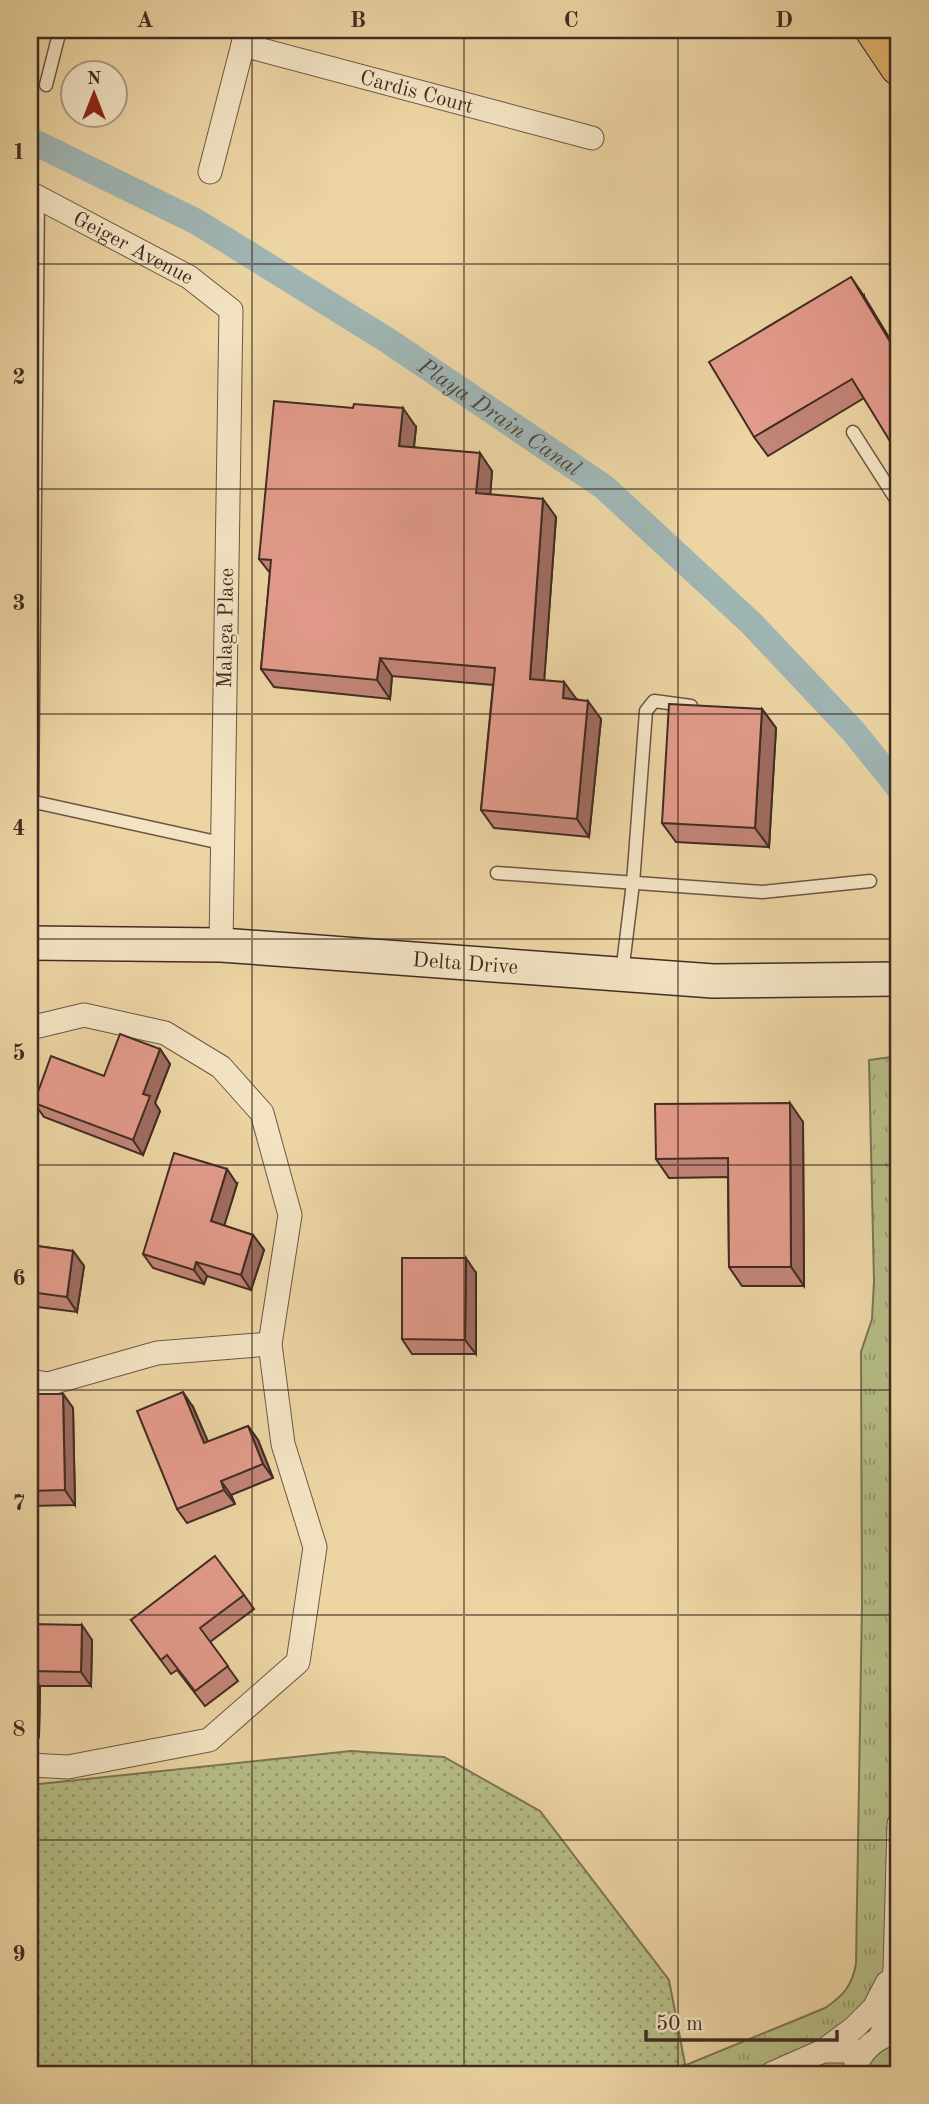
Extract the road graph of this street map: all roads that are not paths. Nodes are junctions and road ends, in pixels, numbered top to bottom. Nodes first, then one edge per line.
1 (60, 30) edge
2 (874, 30) edge
3 (245, 37) edge
4 (899, 67) edge
5 (46, 85) dead end
6 (592, 138) dead end
7 (210, 172) dead end
8 (34, 194) edge
9 (231, 310) joint
10 (853, 432) dead end
11 (899, 504) edge
12 (709, 709) edge
13 (31, 801) edge
14 (221, 843) junction
15 (498, 873) dead end
16 (870, 881) dead end
17 (633, 883) junction
18 (30, 943) edge
19 (221, 945) junction
20 (622, 974) junction
21 (899, 979) edge
22 (30, 1028) edge
23 (270, 1344) junction
24 (30, 1381) edge
25 (30, 1765) edge
26 (899, 1824) edge
27 (897, 1964) edge
28 (881, 2040) edge
29 (823, 2051) junction
30 (771, 2074) edge
31 (853, 2074) edge

1 - 5 lane
2 - 4 main road
3 - 6 street, Cardis Court
3 - 7 street
8 - 9 street, Geiger Avenue
8 - 13 lane
9 - 14 street, Malaga Place
10 - 11 lane
12 - 17 lane
13 - 14 lane
14 - 19 street, Malaga Place
15 - 17 lane
16 - 17 lane
17 - 20 lane
18 - 19 main road, Delta Drive
19 - 20 main road, Delta Drive
20 - 21 main road, Delta Drive
22 - 23 street
23 - 24 street
23 - 25 street
26 - 27 street
27 - 28 street
27 - 29 street
28 - 29 street
28 - 31 street
29 - 30 street

